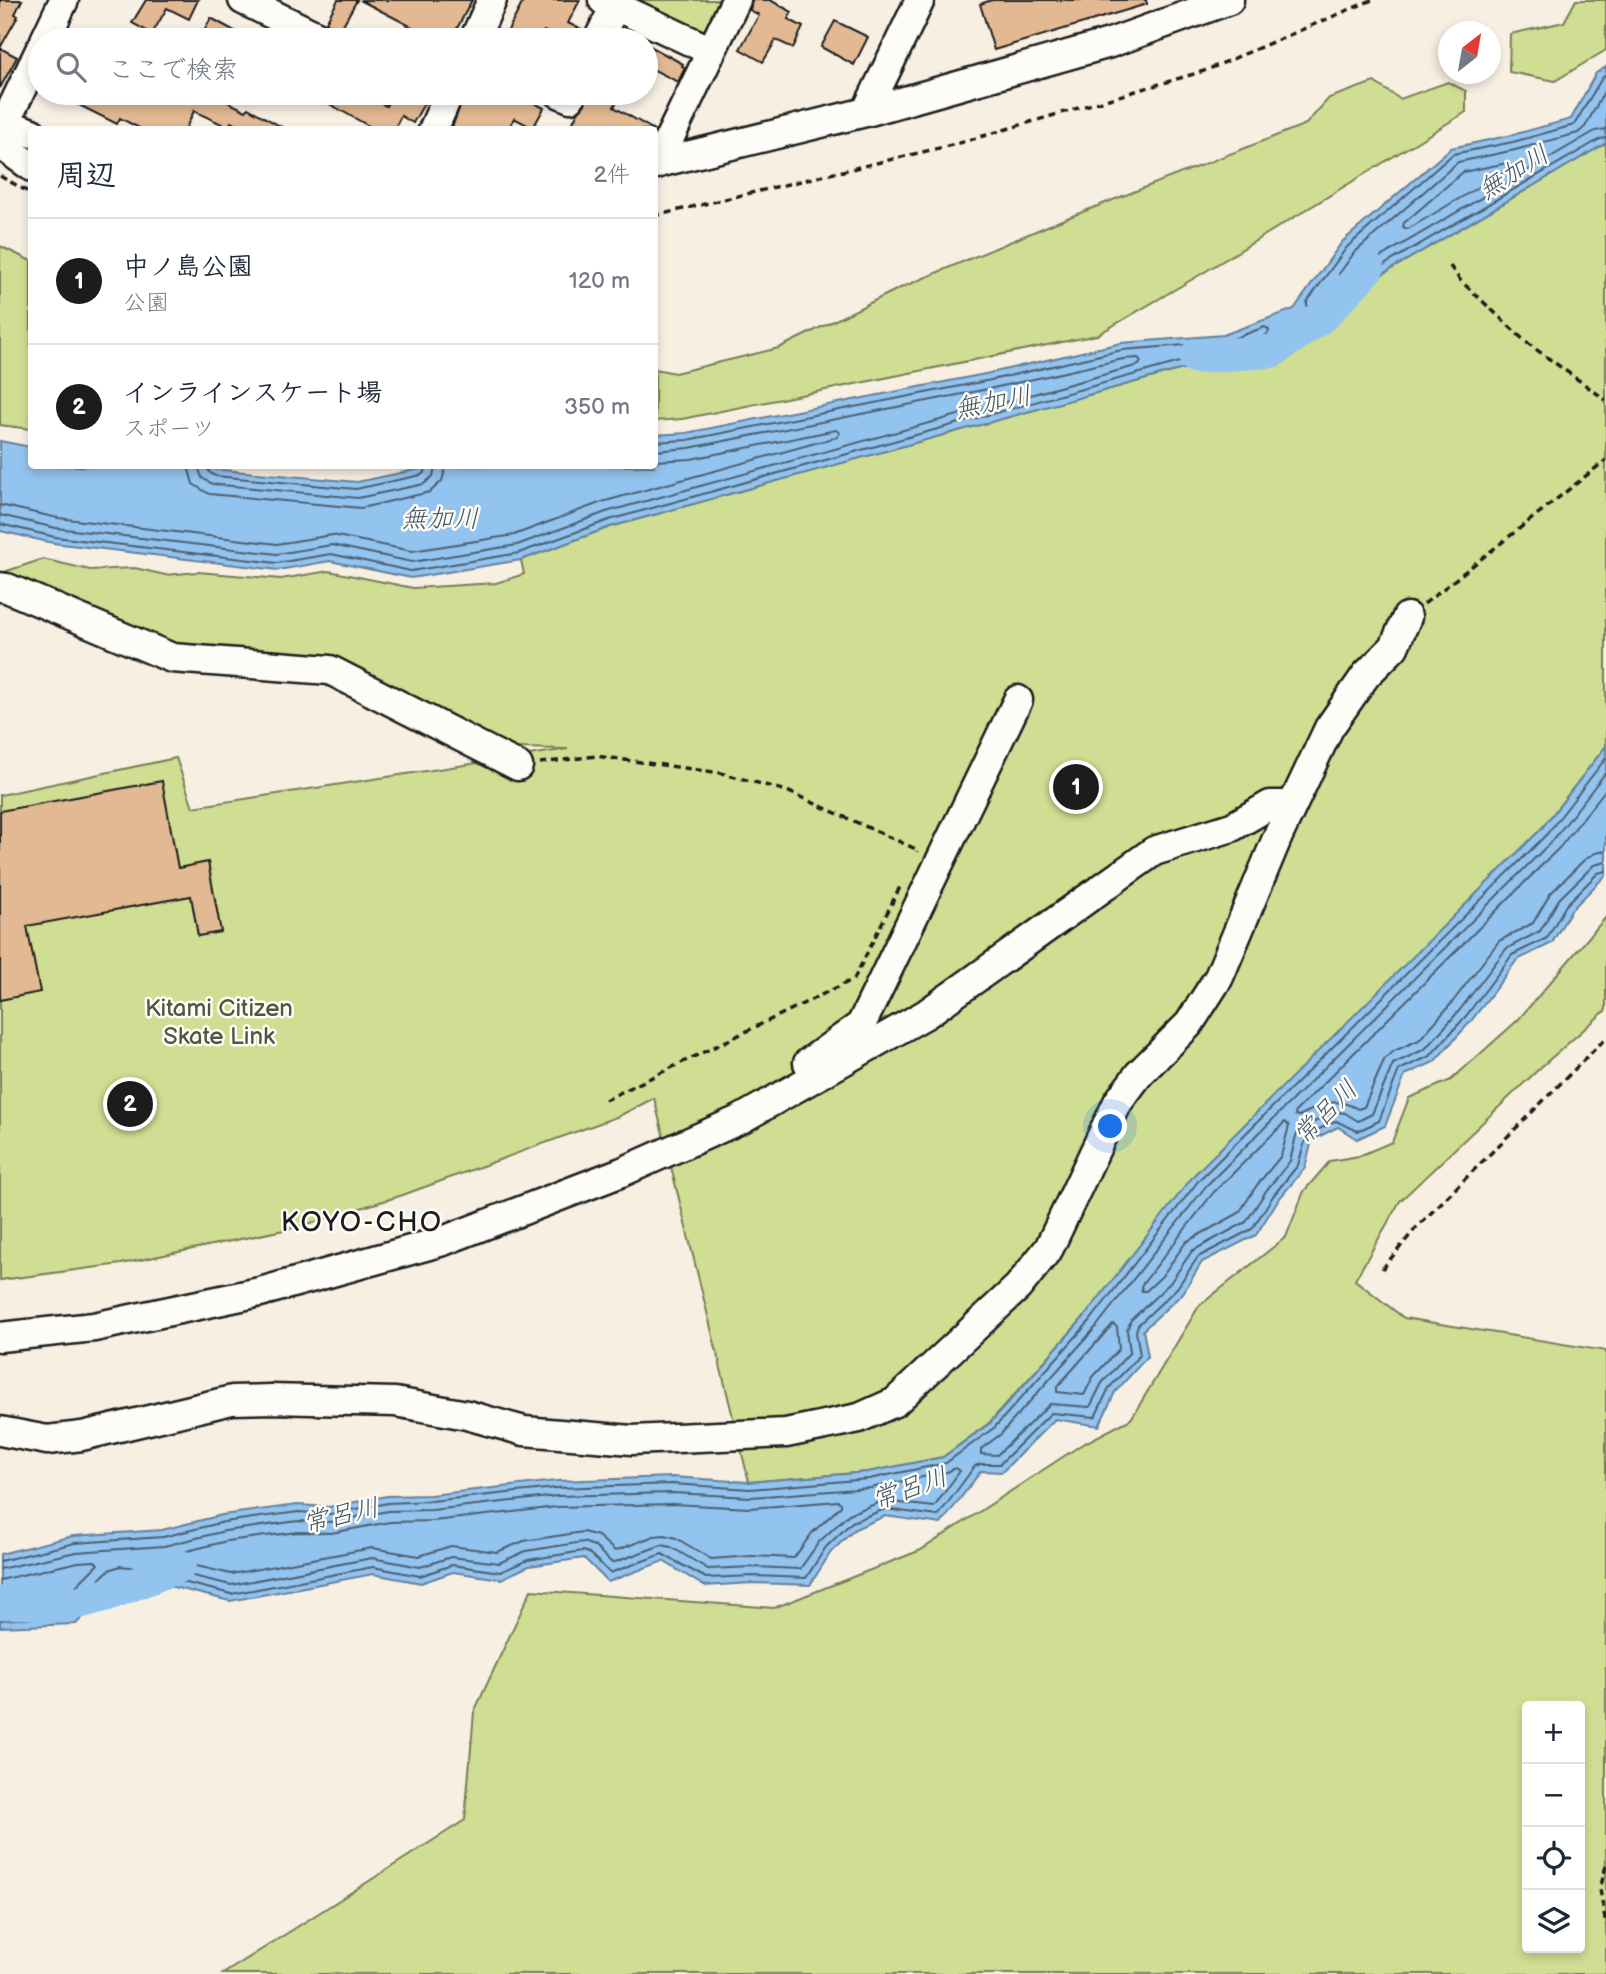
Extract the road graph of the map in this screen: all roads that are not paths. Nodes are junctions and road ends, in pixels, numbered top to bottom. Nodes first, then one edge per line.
1 (64, 0) edge
2 (243, 0) edge
3 (492, 0) edge
4 (736, 0) edge
5 (920, 0) edge
6 (1229, 0) edge
7 (609, 3) edge
8 (51, 28) edge
9 (300, 28) edge
10 (479, 28) edge
11 (602, 28) edge
12 (711, 51) junction
13 (28, 75) edge
14 (439, 105) edge
15 (866, 112) junction
16 (434, 126) edge
17 (1, 132) edge
18 (28, 132) edge
19 (658, 160) edge
20 (28, 162) edge
21 (658, 164) edge
22 (0, 587) edge
23 (1407, 617) road end
24 (1018, 699) dead end
25 (529, 765) road end
26 (1292, 805) junction
27 (764, 1106) junction
28 (0, 1337) edge
29 (0, 1430) edge

1 - 8 street
2 - 9 street
3 - 10 street
4 - 12 street
5 - 15 street
6 - 15 street
7 - 11 street
7 - 12 street
12 - 19 street
13 - 17 street
14 - 16 street
15 - 21 street
17 - 18 street
17 - 20 street
22 - 25 street
23 - 26 street
24 - 27 street
26 - 27 street
26 - 29 street
27 - 28 street

